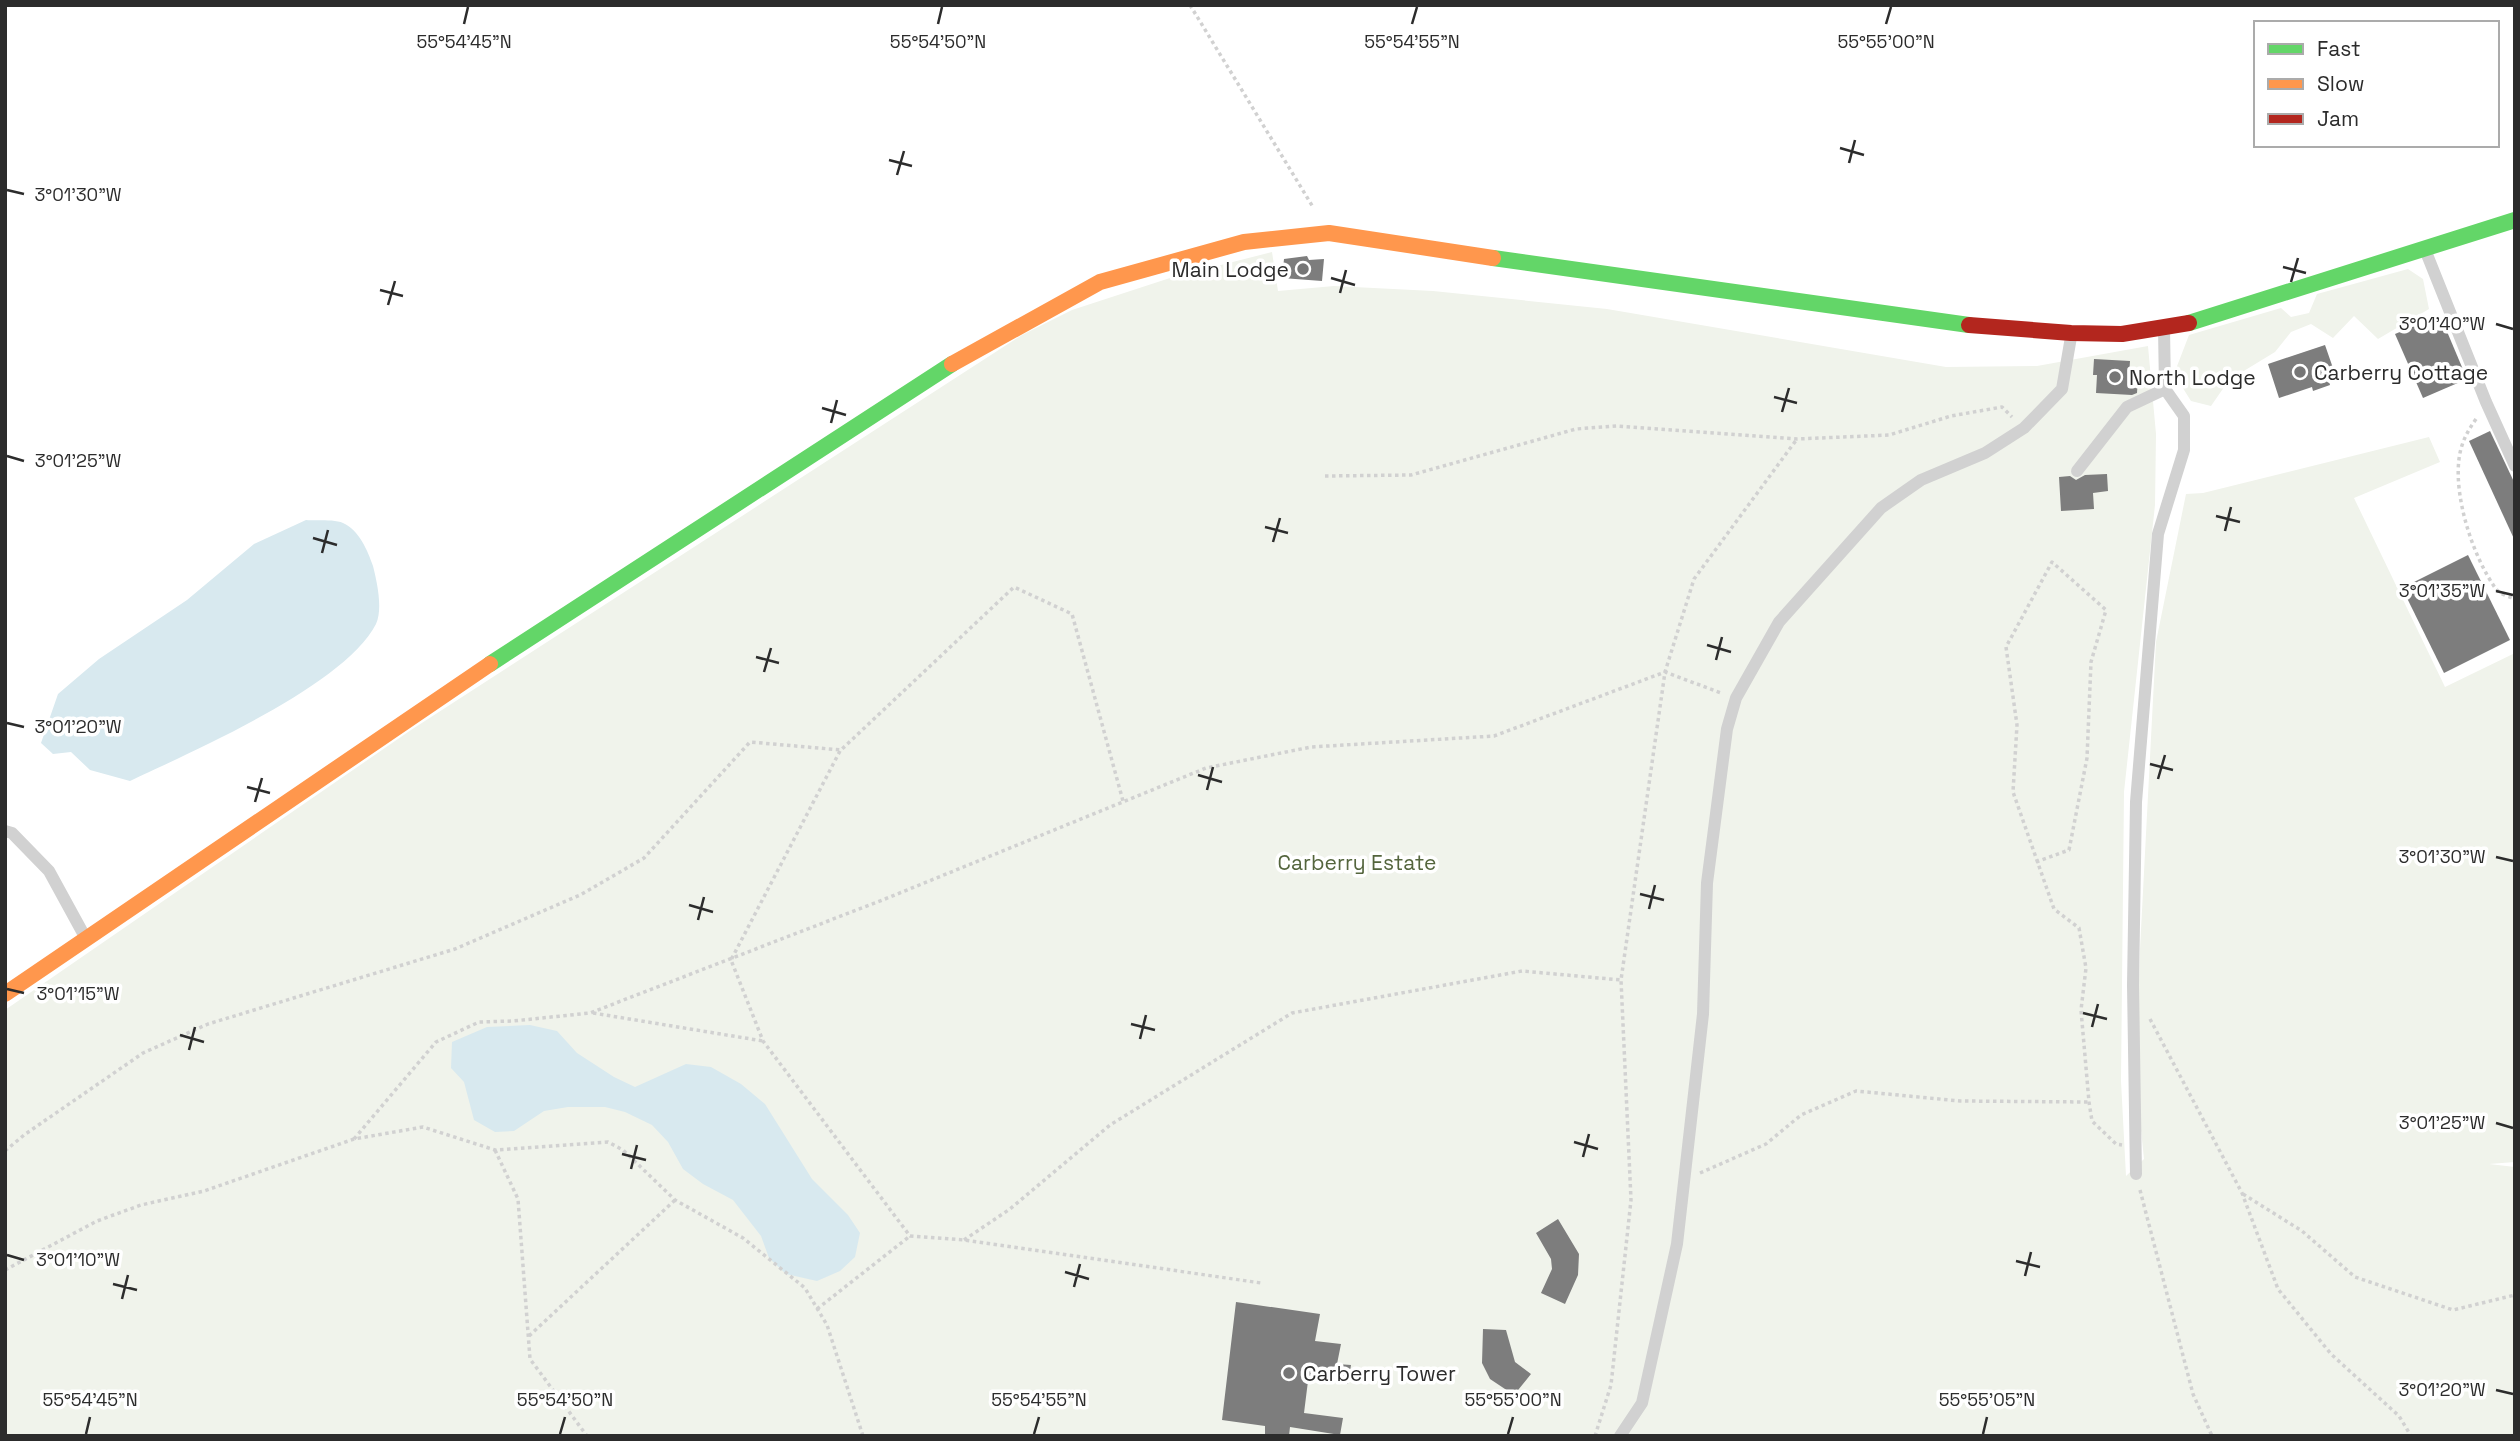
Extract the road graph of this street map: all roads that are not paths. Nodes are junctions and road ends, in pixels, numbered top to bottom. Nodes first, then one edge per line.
1 (2515, 220) edge
2 (2425, 249) junction
3 (2164, 328) junction
4 (2071, 333) junction
5 (2165, 389) junction
6 (2515, 466) edge
7 (2077, 471) dead end
8 (5, 831) edge
9 (86, 939) junction
10 (5, 994) edge
11 (2136, 1174) road end
12 (1620, 1436) edge

1 - 2 main road
2 - 3 main road
2 - 6 lane
3 - 4 main road
3 - 5 lane
4 - 9 main road
4 - 12 lane
5 - 7 lane
5 - 11 lane
8 - 9 lane
9 - 10 main road

